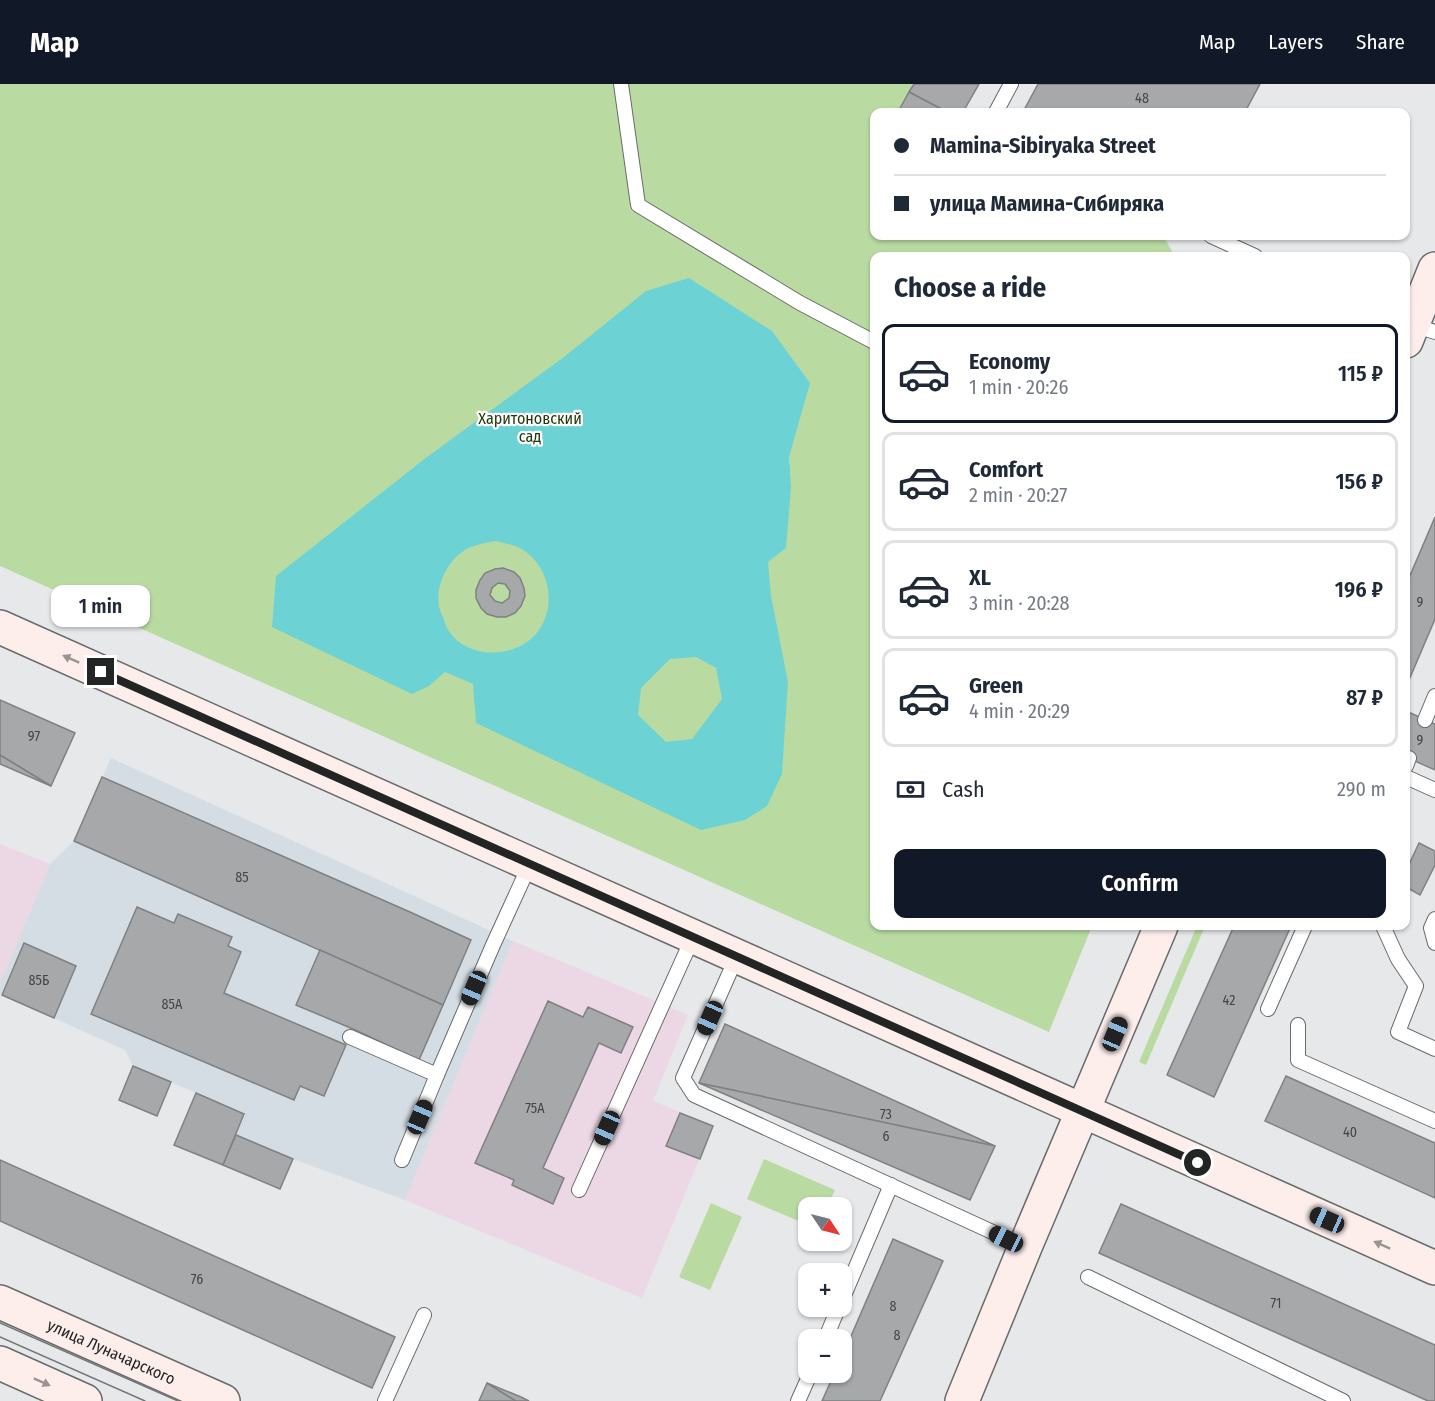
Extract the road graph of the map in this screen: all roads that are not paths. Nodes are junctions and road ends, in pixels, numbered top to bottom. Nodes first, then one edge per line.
1 (621, 84) edge
2 (1011, 84) edge
3 (998, 108) edge
4 (1220, 240) edge
5 (1246, 252) edge
6 (1435, 269) edge
7 (1415, 330) edge
8 (870, 340) edge
9 (0, 627) edge
10 (1435, 696) edge
11 (1425, 720) dead end
12 (1410, 779) edge
13 (1435, 790) edge
14 (530, 864) junction
15 (1435, 919) edge
16 (1159, 930) edge
17 (1303, 930) edge
18 (1385, 930) edge
19 (693, 937) junction
20 (1435, 943) edge
21 (737, 956) junction
22 (1268, 1009) dead end
23 (1298, 1025) dead end
24 (350, 1037) dead end
25 (1435, 1049) edge
26 (437, 1075) junction
27 (1083, 1111) junction
28 (1435, 1121) edge
29 (402, 1160) dead end
30 (891, 1185) junction
31 (579, 1190) dead end
32 (1025, 1247) junction
33 (1435, 1268) edge
34 (852, 1277) edge
35 (1088, 1278) dead end
36 (0, 1302) edge
37 (424, 1315) dead end
38 (0, 1363) edge
39 (806, 1383) edge
40 (85, 1401) edge
41 (223, 1401) edge
42 (385, 1401) edge
43 (798, 1401) edge
44 (962, 1401) edge
45 (1342, 1401) edge

1 - 8 lane
2 - 3 lane
4 - 5 lane
6 - 7 main road
14 -> 9 main road
10 - 11 lane
12 - 13 lane
14 - 19 main road
14 - 26 lane
15 - 20 lane
16 - 27 main road
17 - 22 lane
18 - 25 lane
19 - 21 main road
19 - 31 lane
21 - 27 main road
21 - 30 lane
23 - 28 lane
24 - 26 lane
26 - 29 lane
27 - 32 main road
33 -> 27 main road
30 - 32 lane
30 - 34 lane
32 - 44 main road
35 - 45 lane
36 - 41 main road, улица Луначарского
37 - 42 lane
38 -> 40 main road
39 - 43 lane

